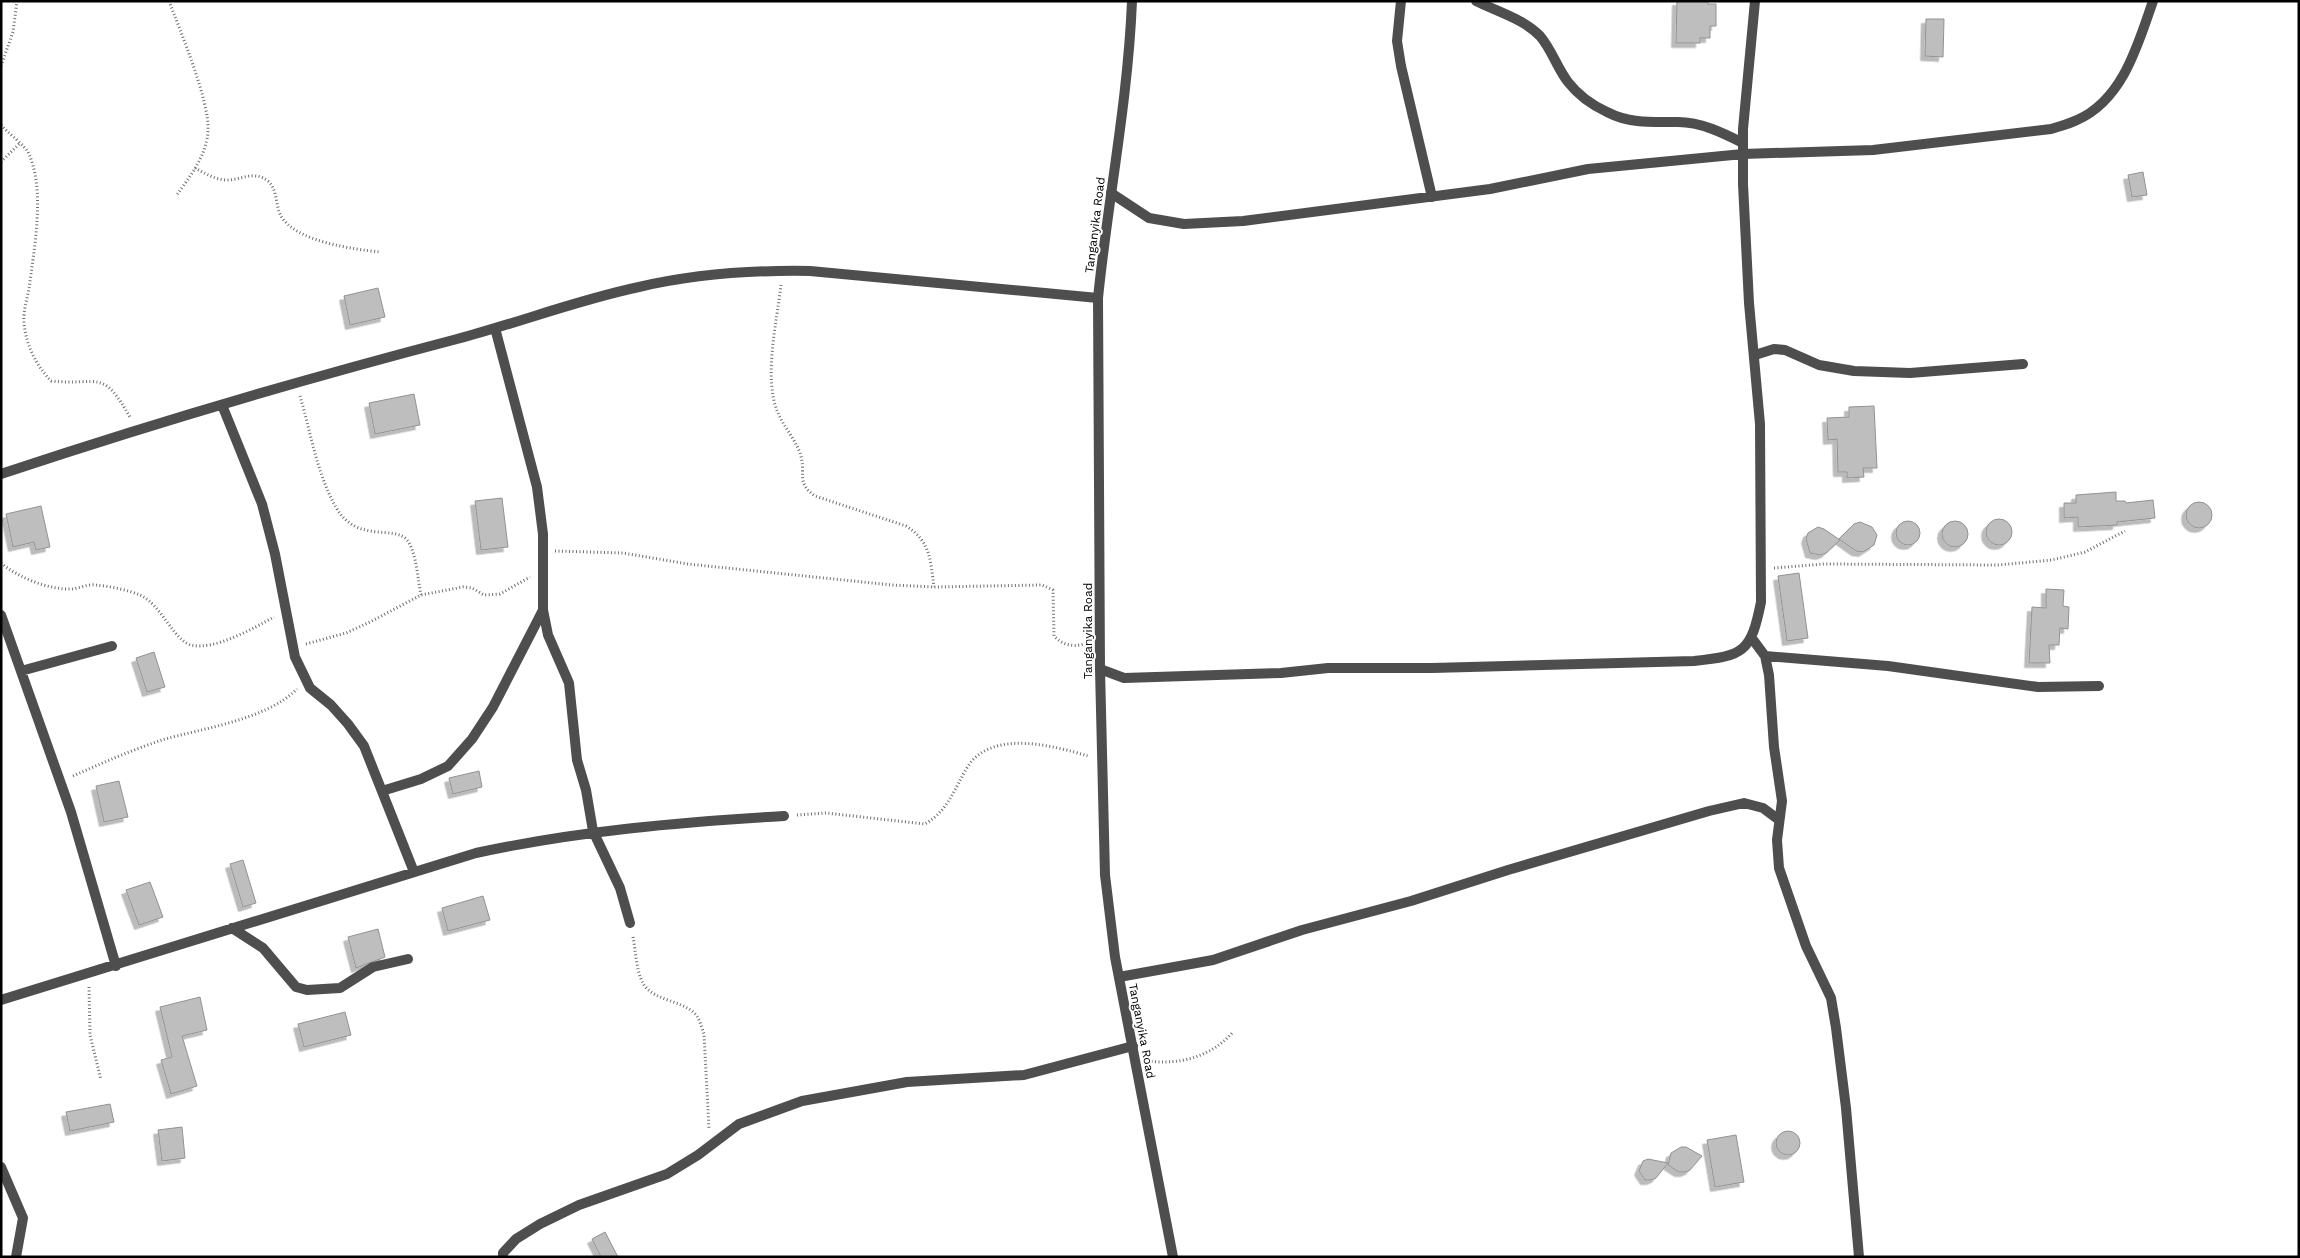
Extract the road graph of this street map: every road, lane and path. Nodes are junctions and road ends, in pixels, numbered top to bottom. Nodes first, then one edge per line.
1 (17, 1) edge
2 (169, 1) edge
3 (1132, 1) edge
4 (1401, 1) edge
5 (1476, 1) edge
6 (1755, 1) edge
7 (2153, 1) edge
8 (1, 66) edge
9 (1, 125) edge
10 (19, 144) junction
11 (1743, 149) junction
12 (1, 162) edge
13 (195, 168) junction
14 (1111, 193) junction
15 (176, 196) dead end
16 (1432, 197) junction
17 (380, 252) dead end
18 (783, 270) junction
19 (1098, 298) junction
20 (495, 328) junction
21 (1755, 356) junction
22 (2023, 364) dead end
23 (297, 384) junction
24 (222, 405) junction
25 (138, 431) junction
26 (1, 474) edge
27 (2125, 531) dead end
28 (544, 550) junction
29 (1, 564) edge
30 (1760, 568) junction
31 (543, 569) junction
32 (934, 586) junction
33 (420, 595) junction
34 (543, 610) junction
35 (285, 611) junction
36 (1, 615) edge
37 (1100, 637) junction
38 (1751, 637) junction
39 (112, 646) dead end
40 (293, 647) junction
41 (1765, 656) junction
42 (1100, 669) junction
43 (20, 671) junction
44 (306, 680) junction
45 (2098, 686) dead end
46 (1101, 759) junction
47 (60, 782) junction
48 (382, 791) junction
49 (784, 816) joint
50 (1779, 820) junction
51 (594, 831) junction
52 (414, 872) junction
53 (630, 923) joint
54 (232, 928) junction
55 (408, 959) dead end
56 (116, 966) junction
57 (88, 974) junction
58 (1119, 977) junction
59 (1, 1000) edge
60 (1233, 1032) dead end
61 (1133, 1046) junction
62 (1135, 1059) junction
63 (101, 1080) dead end
64 (709, 1147) junction
65 (1, 1167) edge
66 (16, 1257) edge
67 (503, 1257) edge
68 (1173, 1257) edge
69 (1859, 1257) edge

1 - 8 path
2 - 13 path
3 - 14 street, Tanganyika Road
4 - 16 street
5 - 11 street
6 - 11 street
7 - 11 street
9 - 10 path
10 - 12 path
10 - 25 path
11 - 16 street
11 - 21 street
13 - 15 path
13 - 17 path
14 - 16 street
14 - 19 street, Tanganyika Road
18 - 19 street
18 - 20 street
18 - 32 path
19 - 37 street, Tanganyika Road
20 - 23 street
20 - 28 street
21 - 22 street
21 - 30 street
23 - 24 street
23 - 33 path
24 - 25 street
24 - 35 street
25 - 26 street
27 - 30 path
28 - 31 street
28 - 32 path
29 - 35 path
30 - 38 street
31 - 33 path
31 - 34 street
32 - 37 path
33 - 40 path
34 - 48 street
34 - 51 street
35 - 40 street
36 - 43 street
37 - 42 street, Tanganyika Road
38 - 41 street
38 - 42 street
39 - 43 street
40 - 44 street
41 - 45 street
41 - 50 street
42 - 46 street, Tanganyika Road
43 - 47 street
44 - 47 path
44 - 48 street
46 - 49 path
46 - 58 street, Tanganyika Road
47 - 56 street
48 - 52 street
49 - 51 street
50 - 58 street
50 - 69 street
51 - 52 street
51 - 53 street
52 - 54 street
53 - 64 path
54 - 55 street
54 - 56 street
56 - 57 street
57 - 59 street
57 - 63 path
58 - 61 street, Tanganyika Road
60 - 62 path
61 - 62 street, Tanganyika Road
61 - 64 street
62 - 68 street, Tanganyika Road
64 - 67 street
65 - 66 street

